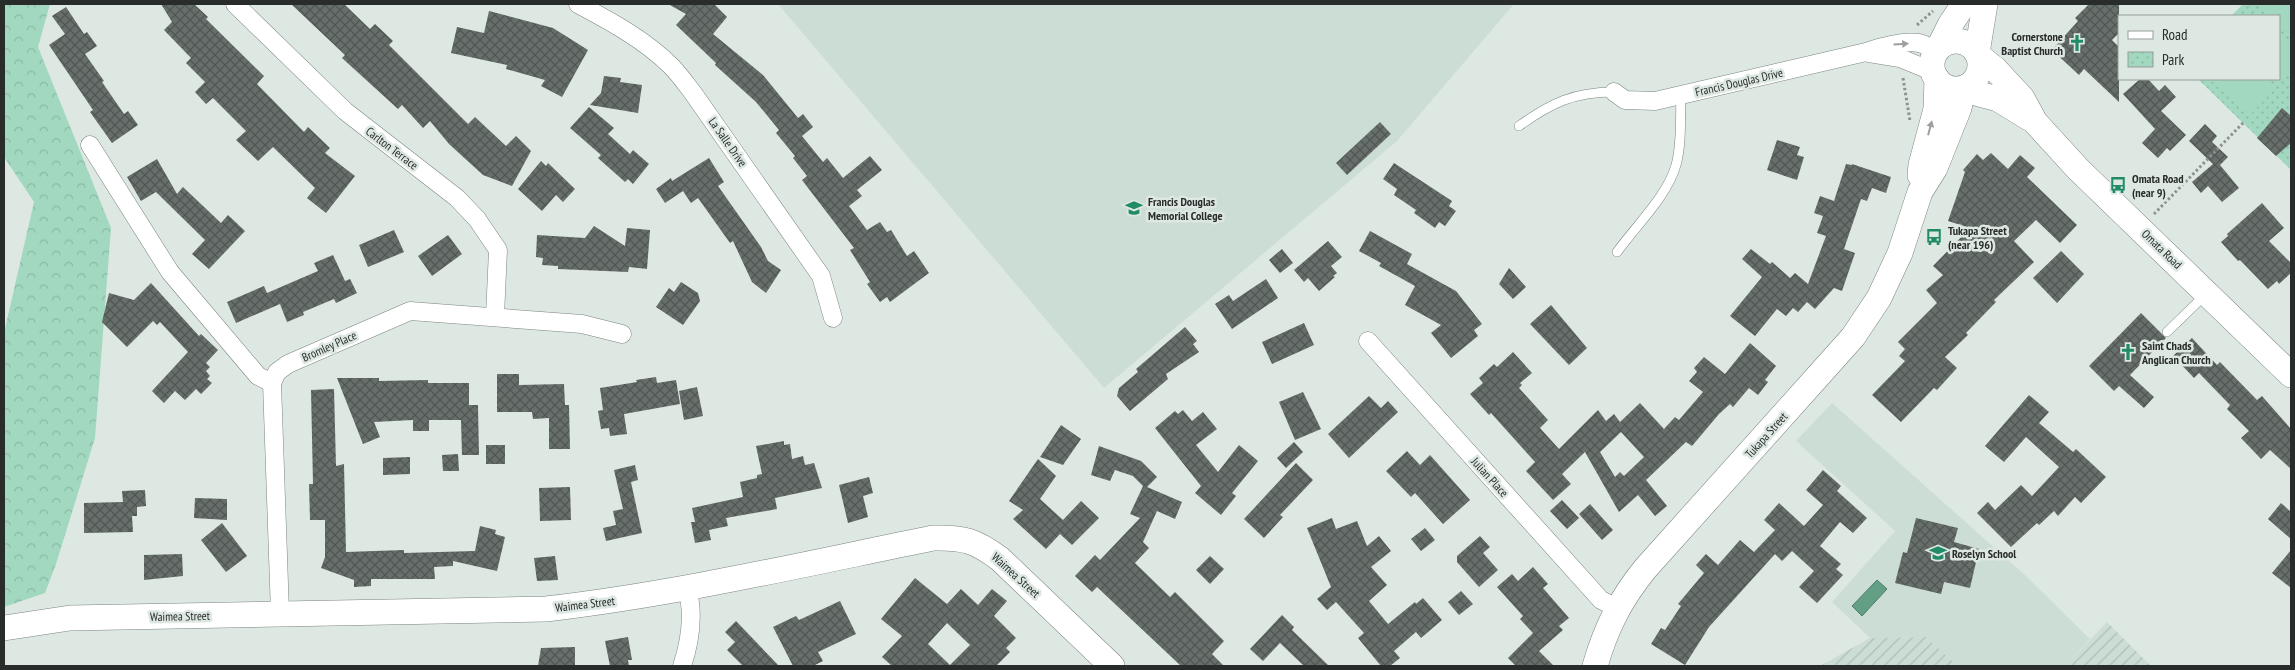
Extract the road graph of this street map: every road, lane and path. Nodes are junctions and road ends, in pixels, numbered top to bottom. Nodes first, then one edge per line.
1 (235, 4) edge
2 (578, 4) edge
3 (1964, 4) edge
4 (1985, 4) edge
5 (1934, 9) dead end
6 (1912, 31) dead end
7 (1978, 55) junction
8 (1936, 63) junction
9 (1902, 72) dead end
10 (1964, 88) junction
11 (1614, 92) joint
12 (1681, 96) junction
13 (2035, 122) junction
14 (2243, 123) dead end
15 (1910, 125) dead end
16 (1519, 126) dead end
17 (90, 145) dead end
18 (1920, 192) junction
19 (2140, 228) junction
20 (1616, 252) dead end
21 (2207, 293) junction
22 (495, 316) junction
23 (833, 318) dead end
24 (2167, 332) dead end
25 (622, 334) dead end
26 (1368, 341) dead end
27 (2291, 375) edge
28 (272, 383) junction
29 (687, 588) junction
30 (1616, 608) junction
31 (280, 613) junction
32 (4, 628) edge
33 (682, 666) edge
34 (1112, 666) edge
35 (1595, 666) edge

1 - 22 street, Carlton Terrace
2 - 23 street, La Salle Drive
3 - 8 main road, Tukapa Street
4 - 7 main road
5 - 6 path
7 - 8 main road
7 - 10 main road
7 - 13 main road, Omata Road
8 - 10 main road
8 - 12 street, Francis Douglas Drive
18 -> 8 main road, Tukapa Street
9 - 15 path
10 - 13 main road, Omata Road
10 - 18 main road, Tukapa Street
11 - 12 street, Francis Douglas Drive
11 - 16 lane
12 - 20 lane
13 - 19 main road, Omata Road
14 - 19 path
17 - 28 street
18 - 30 main road, Tukapa Street
19 - 21 main road, Omata Road
21 - 24 lane
21 - 27 main road, Omata Road
22 - 25 street, Bromley Place
22 - 28 street, Bromley Place
26 - 30 street, Julian Place
28 - 31 street
29 - 31 main road, Waimea Street
29 - 33 street
29 - 34 main road, Waimea Street
30 - 35 main road, Tukapa Street
31 - 32 main road, Waimea Street

